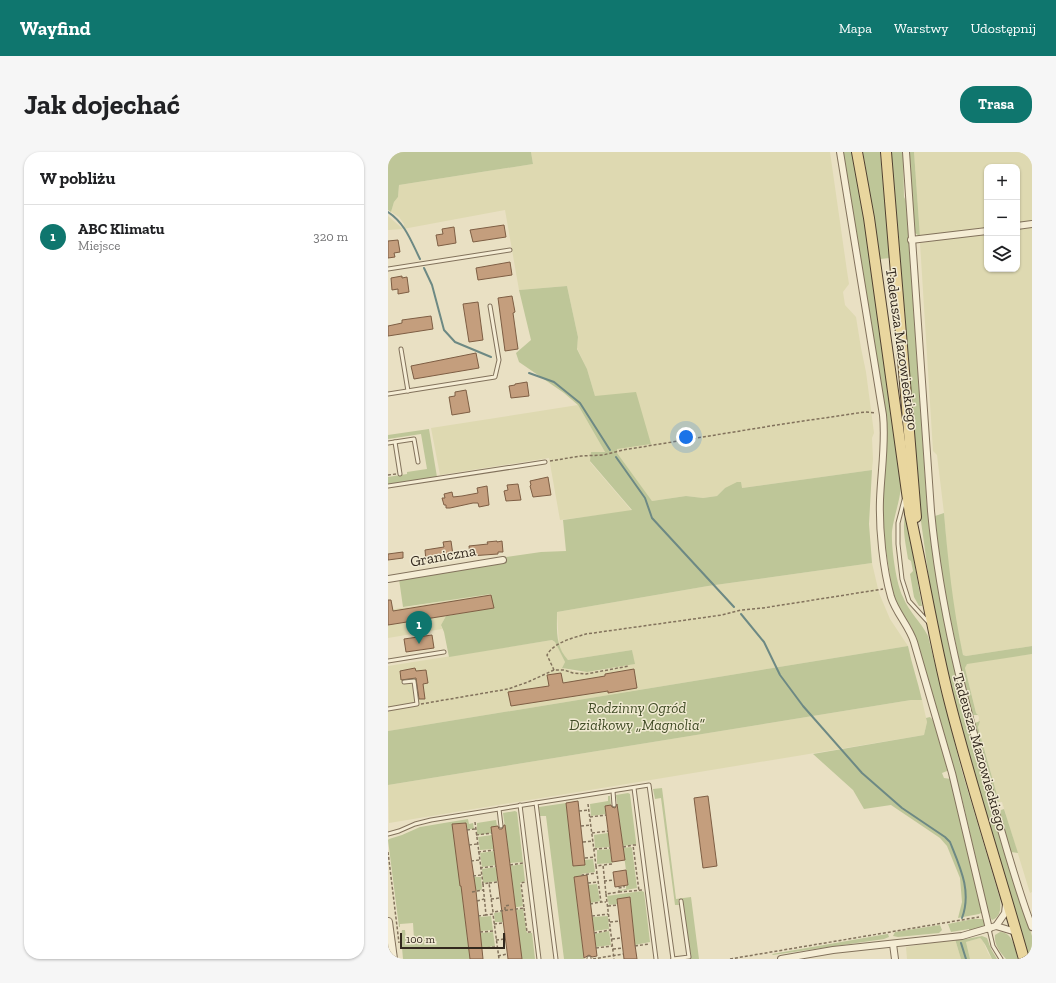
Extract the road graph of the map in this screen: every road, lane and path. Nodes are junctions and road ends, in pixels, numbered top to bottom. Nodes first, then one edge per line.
1 (840, 152) edge
2 (857, 152) edge
3 (886, 152) edge
4 (906, 152) edge
5 (1032, 224) edge
6 (1020, 226) edge
7 (984, 231) edge
8 (911, 240) junction
9 (510, 250) dead end
10 (388, 269) edge
11 (490, 306) dead end
12 (401, 349) dead end
13 (408, 391) junction
14 (388, 394) edge
15 (883, 415) junction
16 (395, 442) junction
17 (388, 443) edge
18 (418, 462) dead end
19 (545, 462) joint
20 (400, 474) joint
21 (388, 475) edge
22 (388, 486) edge
23 (906, 492) junction
24 (918, 551) junction
25 (502, 560) dead end
26 (388, 579) edge
27 (889, 588) junction
28 (932, 627) junction
29 (444, 652) dead end
30 (388, 661) edge
31 (629, 666) dead end
32 (554, 670) junction
33 (404, 682) dead end
34 (417, 704) junction
35 (388, 708) edge
36 (634, 788) junction
37 (613, 791) junction
38 (536, 803) junction
39 (588, 804) dead end
40 (614, 804) dead end
41 (520, 806) junction
42 (499, 809) junction
43 (589, 810) junction
44 (579, 811) dead end
45 (606, 815) dead end
46 (590, 817) junction
47 (475, 822) dead end
48 (591, 825) junction
49 (501, 826) dead end
50 (581, 826) dead end
51 (467, 830) dead end
52 (476, 830) junction
53 (608, 832) dead end
54 (388, 834) edge
55 (492, 834) dead end
56 (592, 834) junction
57 (476, 835) junction
58 (593, 841) junction
59 (583, 842) dead end
60 (477, 844) junction
61 (469, 845) dead end
62 (633, 845) dead end
63 (623, 847) dead end
64 (610, 848) dead end
65 (594, 849) junction
66 (494, 850) dead end
67 (388, 852) edge
68 (478, 852) junction
69 (595, 857) junction
70 (585, 858) dead end
71 (479, 860) junction
72 (471, 861) dead end
73 (524, 863) dead end
74 (612, 864) dead end
75 (510, 865) dead end
76 (496, 866) dead end
77 (596, 866) junction
78 (602, 866) junction
79 (480, 868) junction
80 (597, 873) junction
81 (481, 874) junction
82 (473, 876) dead end
83 (582, 876) dead end
84 (614, 880) dead end
85 (604, 881) junction
86 (498, 882) dead end
87 (527, 882) dead end
88 (598, 882) junction
89 (489, 883) junction
90 (588, 883) dead end
91 (482, 884) junction
92 (624, 886) dead end
93 (483, 890) junction
94 (647, 890) junction
95 (472, 892) dead end
96 (619, 892) junction
97 (606, 894) junction
98 (500, 898) dead end
99 (484, 899) junction
100 (491, 899) junction
101 (477, 900) dead end
102 (1007, 900) junction
103 (681, 901) dead end
104 (601, 902) junction
105 (607, 902) junction
106 (590, 904) dead end
107 (510, 905) dead end
108 (618, 905) dead end
109 (607, 906) junction
110 (506, 910) junction
111 (608, 914) junction
112 (486, 915) junction
113 (986, 915) junction
114 (478, 916) dead end
115 (592, 916) dead end
116 (620, 921) dead end
117 (388, 922) edge
118 (609, 922) junction
119 (503, 923) dead end
120 (494, 924) junction
121 (996, 926) junction
122 (1032, 927) edge
123 (989, 929) junction
124 (610, 930) junction
125 (495, 931) junction
126 (480, 932) dead end
127 (1016, 932) junction
128 (594, 933) dead end
129 (612, 938) junction
130 (621, 938) dead end
131 (505, 939) dead end
132 (496, 940) junction
133 (652, 944) dead end
134 (893, 944) junction
135 (400, 946) dead end
136 (612, 946) junction
137 (635, 946) dead end
138 (497, 947) junction
139 (482, 948) dead end
140 (596, 948) dead end
141 (623, 948) dead end
142 (613, 949) junction
143 (507, 954) dead end
144 (623, 954) dead end
145 (498, 956) junction
146 (614, 956) junction
147 (590, 958) edge
148 (393, 959) edge
149 (499, 959) edge
150 (539, 959) edge
151 (556, 959) edge
152 (614, 959) edge
153 (656, 959) edge
154 (673, 959) edge
155 (730, 959) edge
156 (782, 959) edge
157 (895, 959) edge
158 (1001, 959) edge
159 (1024, 959) edge

1 - 15 street
2 - 23 main road, Tadeusza Mazowieckiego
3 - 24 main road, Tadeusza Mazowieckiego
4 - 8 street
5 - 6 street
7 - 8 street
8 - 122 street
9 - 10 lane
11 - 13 lane
12 - 13 lane
13 - 14 lane
15 - 19 path
15 - 27 street
16 - 17 lane
16 - 18 lane
16 - 20 lane
19 - 22 lane
20 - 21 path
23 - 24 main road, Tadeusza Mazowieckiego
23 - 28 lane
24 - 28 main road, Tadeusza Mazowieckiego
25 - 26 street, Graniczna
27 - 32 path
27 - 113 street
28 - 102 main road, Tadeusza Mazowieckiego
29 - 30 lane
31 - 32 path
32 - 34 path
33 - 34 lane
34 - 35 lane
36 - 37 lane
36 - 94 lane
36 - 154 lane
37 - 38 lane
37 - 40 lane
38 - 41 lane
38 - 151 lane
39 - 43 path
41 - 42 lane
41 - 150 lane
42 - 49 lane
42 - 54 lane
43 - 44 path
43 - 46 path
45 - 46 path
46 - 48 path
47 - 52 path
48 - 50 path
48 - 56 path
51 - 52 path
52 - 57 path
53 - 56 path
55 - 57 path
56 - 58 path
57 - 60 path
58 - 59 path
58 - 65 path
60 - 61 path
60 - 68 path
62 - 63 path
64 - 65 path
65 - 69 path
66 - 68 path
67 - 135 path
68 - 71 path
69 - 70 path
69 - 77 path
71 - 72 path
71 - 79 path
73 - 75 path
74 - 78 path
76 - 79 path
77 - 78 path
77 - 80 path
78 - 85 path
79 - 81 path
80 - 83 path
80 - 88 path
81 - 82 path
81 - 91 path
84 - 85 path
85 - 97 path
86 - 89 path
87 - 110 path
88 - 90 path
88 - 104 path
89 - 91 path
89 - 100 path
91 - 93 path
92 - 96 path
93 - 95 path
93 - 99 path
94 - 96 path
94 - 153 lane
96 - 97 path
97 - 105 path
98 - 100 path
99 - 101 path
99 - 112 path
100 - 110 path
102 - 121 street
102 - 127 main road, Tadeusza Mazowieckiego
103 - 154 lane
104 - 105 path
104 - 106 path
105 - 109 path
107 - 110 path
108 - 109 path
109 - 111 path
111 - 115 path
111 - 118 path
112 - 114 path
112 - 120 path
113 - 123 street
113 - 155 path
116 - 118 path
117 - 148 street
118 - 124 path
119 - 120 path
120 - 125 path
121 - 123 street
121 - 127 street
123 - 134 street
123 - 158 lane
124 - 128 path
124 - 129 path
125 - 126 path
125 - 132 path
127 - 159 main road, Tadeusza Mazowieckiego
129 - 130 path
129 - 136 path
131 - 132 path
132 - 138 path
133 - 137 path
134 - 156 street
134 - 157 street
136 - 140 path
136 - 142 path
138 - 139 path
138 - 145 path
141 - 142 path
142 - 146 path
143 - 145 path
144 - 146 path
145 - 149 path
146 - 147 path
146 - 152 path

